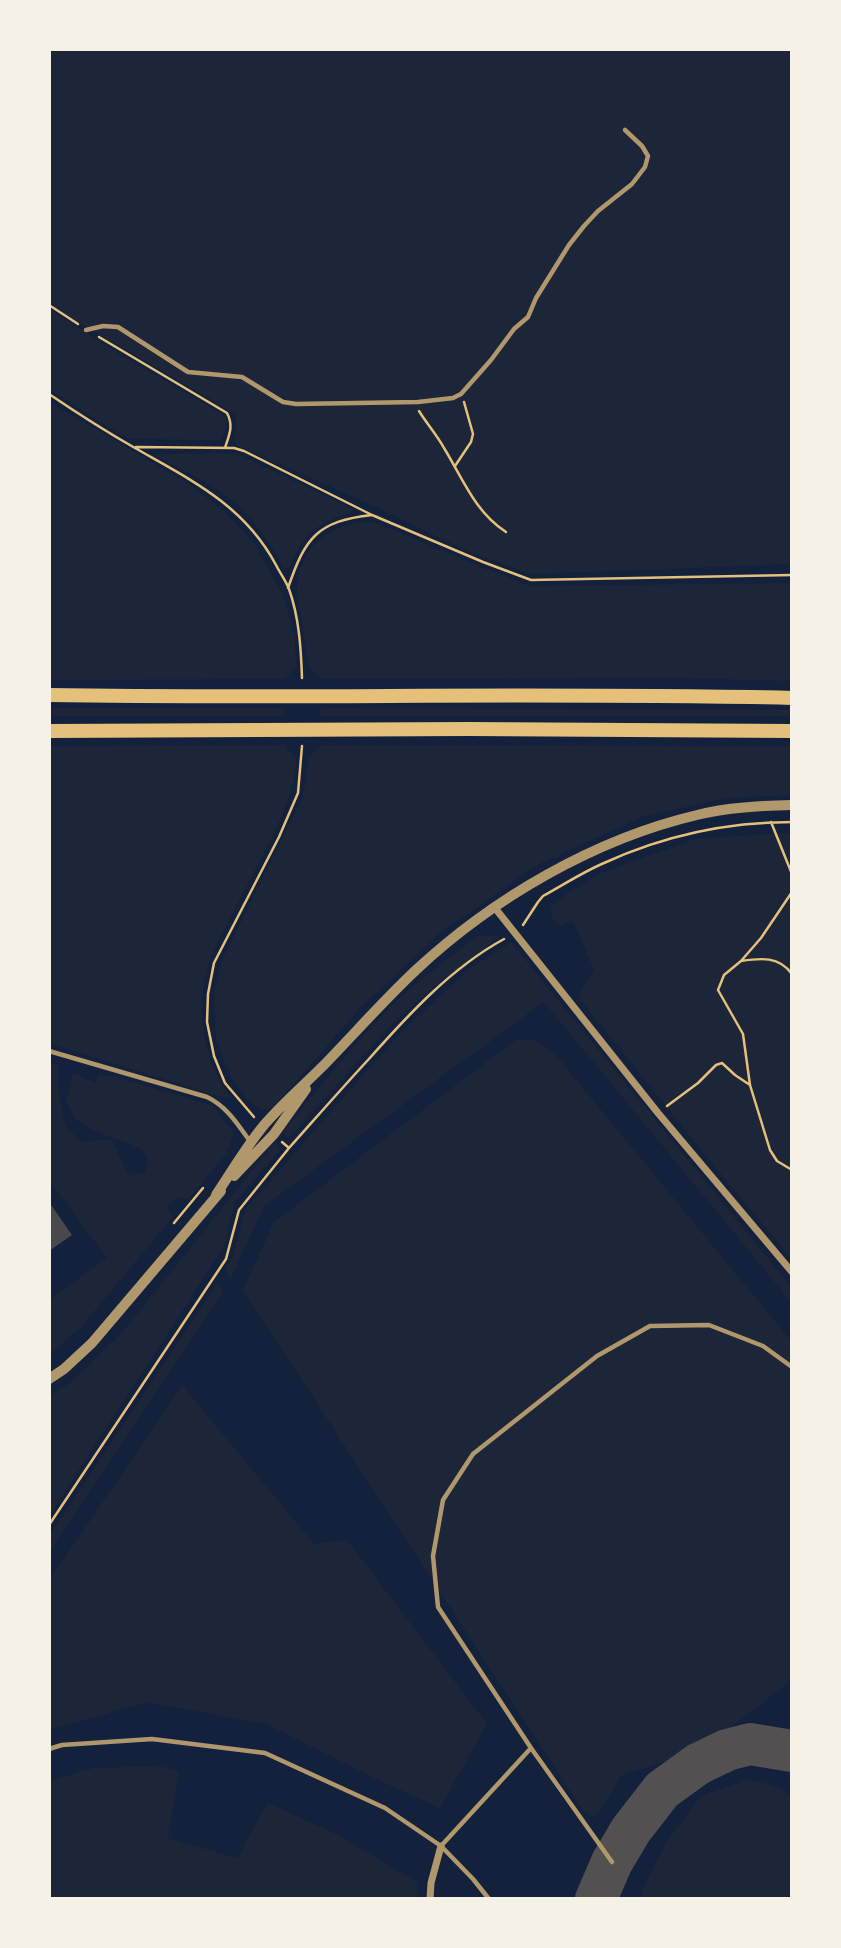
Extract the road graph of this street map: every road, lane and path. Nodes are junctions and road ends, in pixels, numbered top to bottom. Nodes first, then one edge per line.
1 (625, 130) dead end
2 (49, 305) edge
3 (86, 330) junction
4 (49, 394) edge
5 (461, 394) junction
6 (412, 402) junction
7 (134, 447) junction
8 (225, 448) junction
9 (455, 466) junction
10 (372, 515) junction
11 (506, 532) dead end
12 (792, 575) edge
13 (288, 588) junction
14 (302, 678) dead end
15 (49, 695) edge
16 (792, 698) edge
17 (49, 731) edge
18 (792, 732) edge
19 (302, 746) dead end
20 (792, 805) edge
21 (771, 822) dead end
22 (792, 874) edge
23 (792, 892) edge
24 (495, 908) junction
25 (741, 961) junction
26 (792, 974) edge
27 (49, 1051) edge
28 (324, 1064) junction
29 (750, 1085) junction
30 (658, 1113) junction
31 (250, 1114) junction
32 (264, 1126) junction
33 (241, 1129) junction
34 (274, 1134) junction
35 (250, 1143) junction
36 (258, 1153) junction
37 (792, 1170) edge
38 (205, 1186) dead end
39 (216, 1195) junction
40 (173, 1225) dead end
41 (792, 1272) edge
42 (792, 1367) edge
43 (49, 1379) edge
44 (49, 1525) edge
45 (531, 1748) junction
46 (49, 1749) edge
47 (441, 1846) junction
48 (612, 1862) dead end
49 (430, 1899) edge
50 (489, 1899) edge

1 - 5 lane
2 - 3 path
3 - 6 lane
3 - 8 path
4 - 7 path
5 - 6 lane
5 - 9 path
6 - 9 path
7 - 8 path
7 - 13 path
8 - 10 path
9 - 11 path
10 - 12 path
10 - 13 path
13 - 14 path
15 - 16 main road
17 - 18 main road
19 - 31 path
20 - 24 street
21 - 22 path
23 - 25 path
24 - 28 street
24 - 30 street
25 - 26 path
25 - 29 path
27 - 33 lane
28 - 32 street
28 - 34 street
29 - 30 path
29 - 37 path
30 - 41 street
31 - 32 path
31 - 33 path
32 - 35 street
33 - 35 lane
34 - 36 street
34 - 44 path
35 - 36 lane
35 - 39 street
36 - 39 street
38 - 40 path
39 - 43 street
42 - 45 lane
45 - 47 lane
45 - 48 lane
46 - 47 lane
47 - 49 street
47 - 50 lane

